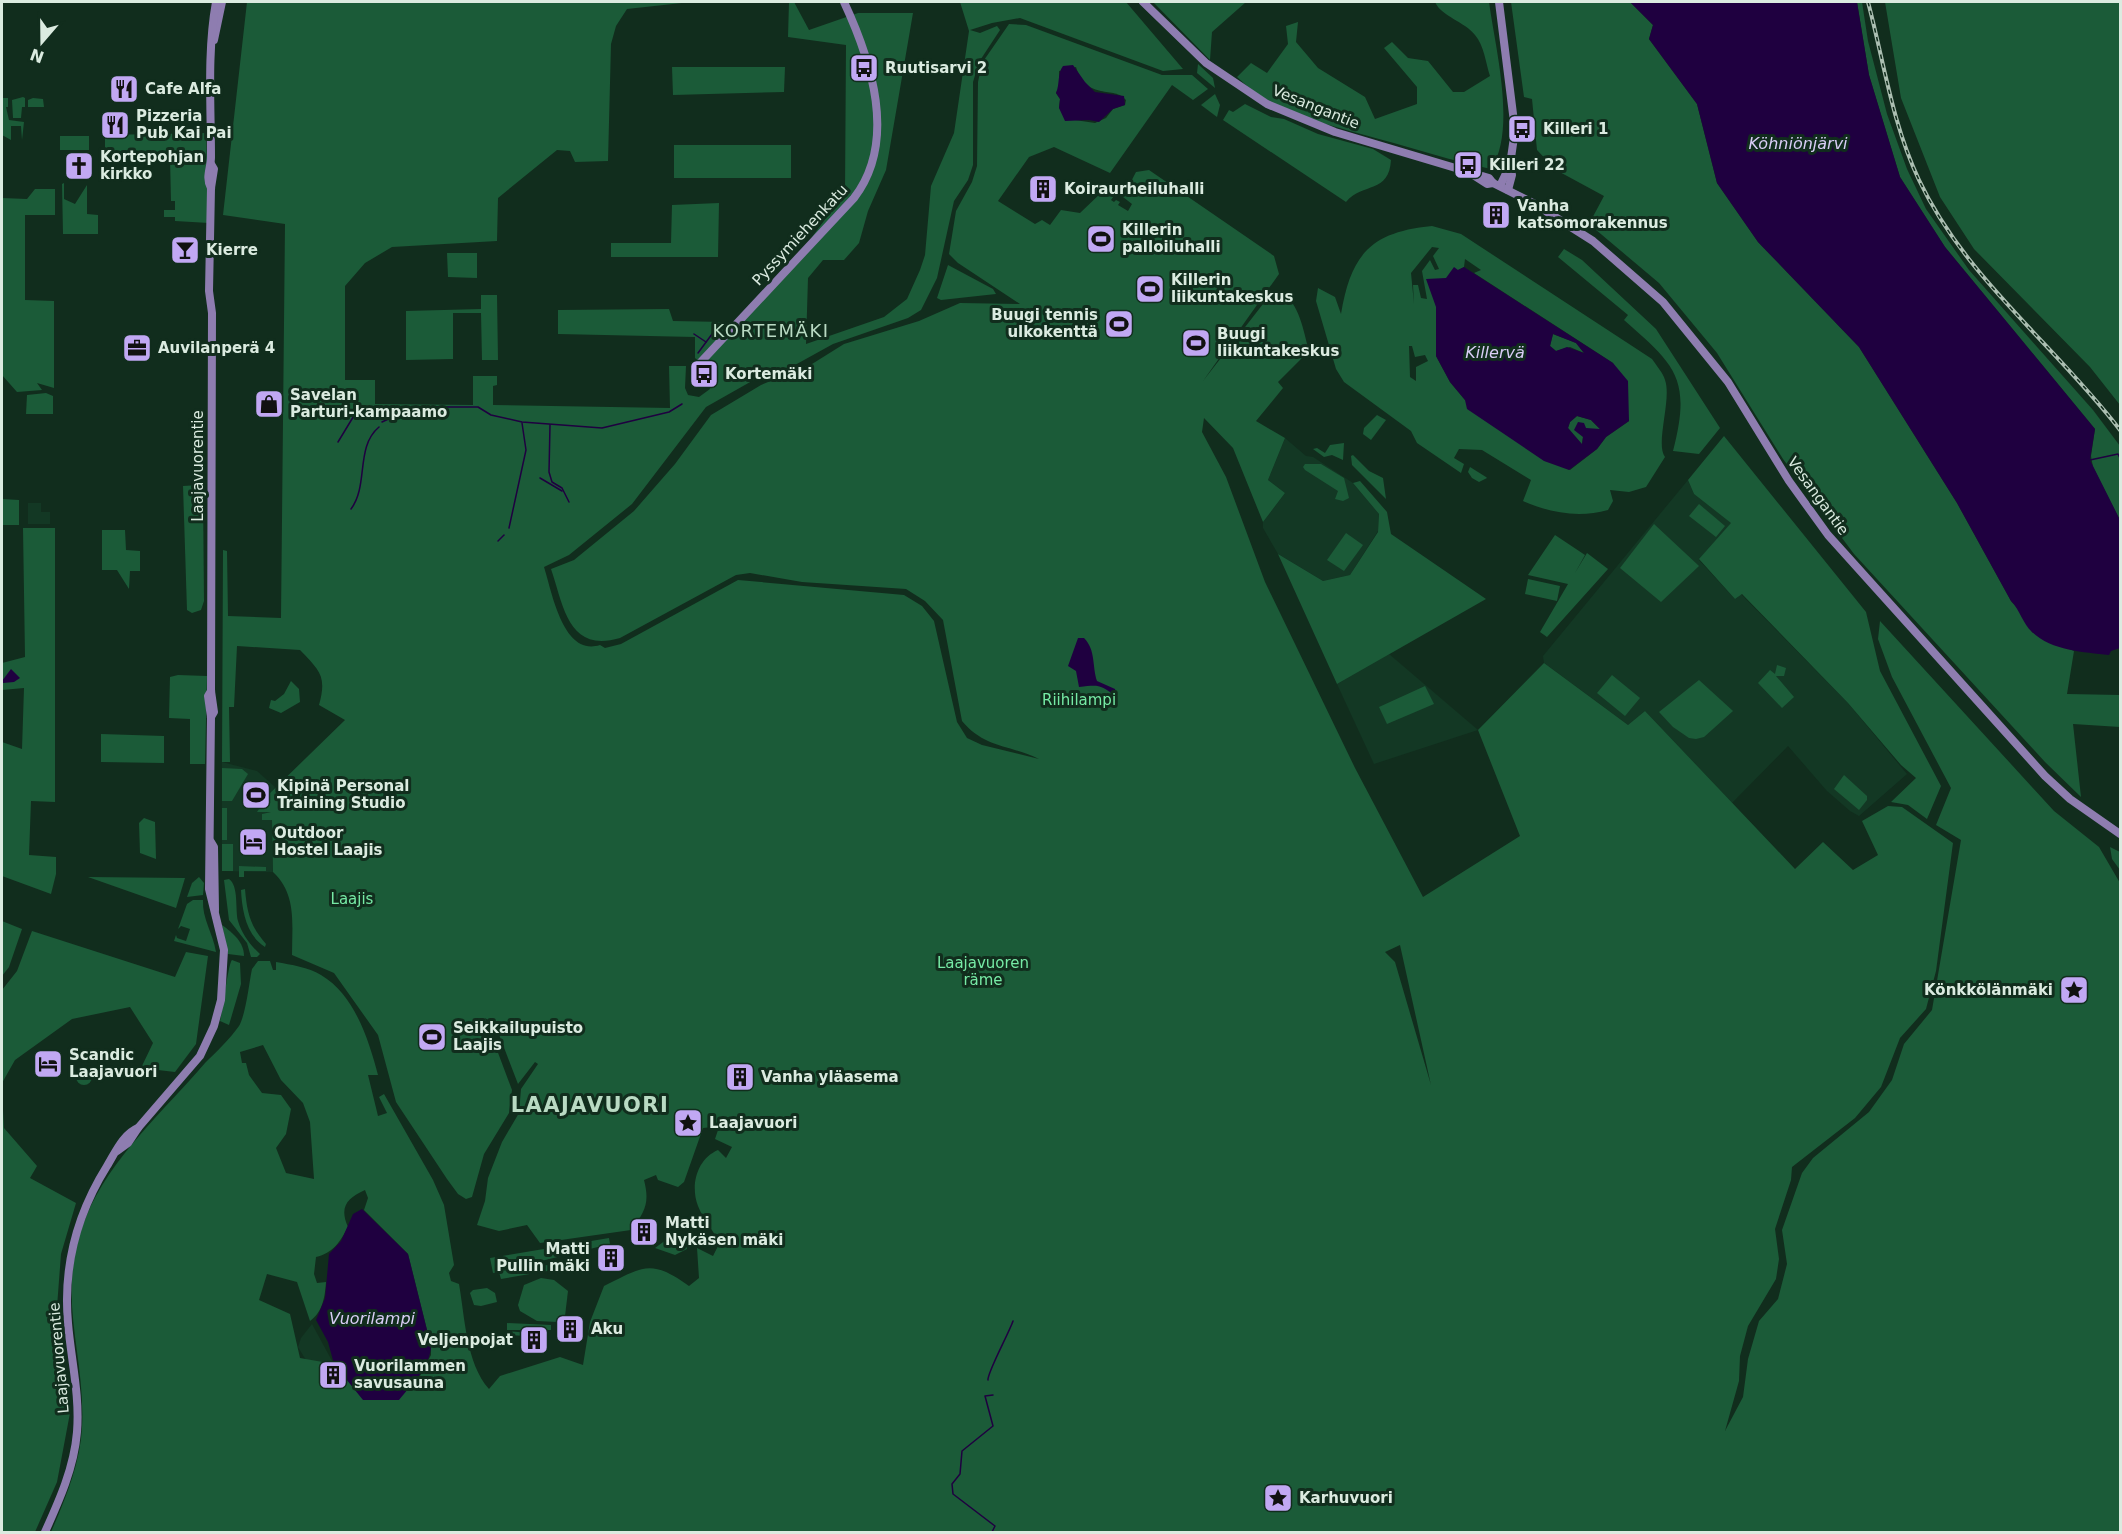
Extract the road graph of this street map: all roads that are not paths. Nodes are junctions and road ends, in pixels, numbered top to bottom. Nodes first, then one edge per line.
1 (216, 2) edge
2 (222, 2) edge
3 (844, 2) edge
4 (1143, 2) edge
5 (1499, 2) edge
6 (212, 44) junction
7 (1510, 165) junction
8 (1496, 184) junction
9 (1508, 190) junction
10 (699, 364) dead end
11 (2121, 834) edge
12 (45, 1533) edge

1 - 6 street, Laajavuorentie
2 - 6 street, Laajavuorentie
3 - 10 street, Pyssymiehenkatu
4 - 8 street, Vesangantie
5 - 7 street
6 - 12 street, Laajavuorentie
7 - 8 street
7 - 9 street
8 - 9 street, Vesangantie
9 - 11 street, Vesangantie

